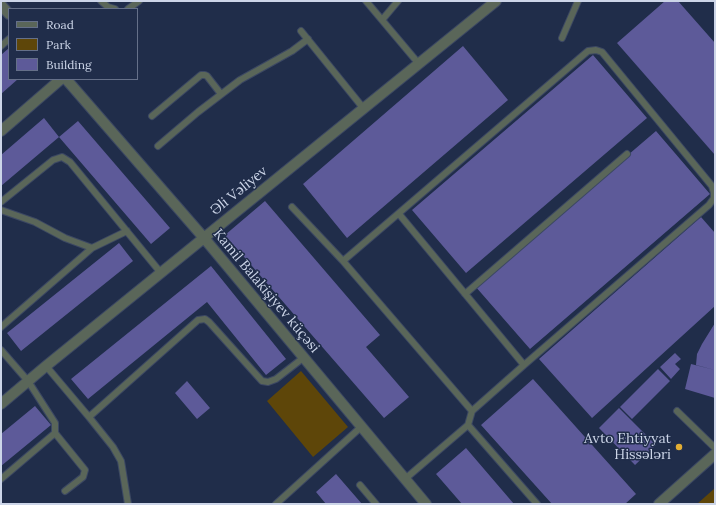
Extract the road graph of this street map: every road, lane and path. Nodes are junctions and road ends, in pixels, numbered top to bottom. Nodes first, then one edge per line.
1 (101, 1) edge
2 (139, 1) edge
3 (366, 1) edge
4 (398, 1) edge
5 (496, 1) edge
6 (578, 1) edge
7 (1, 5) edge
8 (112, 8) edge
9 (129, 8) edge
10 (8, 13) edge
11 (382, 20) junction
12 (301, 31) dead end
13 (308, 38) junction
14 (562, 38) dead end
15 (419, 64) junction
16 (60, 80) edge
17 (67, 80) edge
18 (221, 94) junction
19 (364, 108) junction
20 (152, 116) dead end
21 (1, 131) edge
22 (158, 146) dead end
23 (627, 154) dead end
24 (1, 202) edge
25 (292, 208) dead end
26 (1, 210) edge
27 (399, 214) junction
28 (127, 231) junction
29 (204, 238) junction
30 (92, 248) junction
31 (343, 261) junction
32 (162, 273) junction
33 (465, 294) junction
34 (1, 327) edge
35 (1, 350) edge
36 (303, 358) junction
37 (524, 365) junction
38 (46, 366) junction
39 (28, 381) junction
40 (1, 404) edge
41 (472, 411) junction
42 (677, 411) dead end
43 (89, 417) junction
44 (468, 425) junction
45 (361, 427) junction
46 (55, 433) junction
47 (715, 448) edge
48 (715, 454) edge
49 (1, 479) edge
50 (405, 479) junction
51 (360, 485) dead end
52 (65, 491) dead end
53 (128, 504) edge
54 (276, 504) edge
55 (376, 504) edge
56 (426, 504) edge
57 (537, 504) edge
58 (659, 504) edge

1 - 8 lane
2 - 9 lane
3 - 11 lane
4 - 11 lane
5 - 15 street, Əli Vəliyev
6 - 14 lane
7 - 10 street
11 - 15 lane
12 - 13 lane
13 - 18 lane
13 - 19 lane
15 - 19 street, Əli Vəliyev
16 - 21 street
17 - 29 street, Kamil Balakişiyev küçəsi
18 - 20 lane
18 - 22 lane
19 - 29 street, Əli Vəliyev
23 - 33 lane
24 - 28 lane
25 - 31 lane
26 - 30 lane
27 - 31 lane
27 - 33 lane
27 - 37 lane
28 - 30 lane
28 - 32 lane
29 - 32 street, Əli Vəliyev
29 - 36 street, Kamil Balakişiyev küçəsi
30 - 34 lane
31 - 41 lane
32 - 38 street, Əli Vəliyev
33 - 37 lane
35 - 39 lane
36 - 43 lane
36 - 45 street, Kamil Balakişiyev küçəsi
37 - 41 lane
38 - 39 street, Əli Vəliyev
38 - 43 lane
39 - 40 street, Əli Vəliyev
39 - 46 lane
41 - 44 lane
42 - 47 lane
43 - 53 lane
44 - 50 lane
44 - 57 lane
45 - 50 street, Kamil Balakişiyev küçəsi
45 - 54 lane
46 - 49 lane
46 - 52 lane
48 - 58 street
50 - 56 street, Kamil Balakişiyev küçəsi
51 - 55 lane

